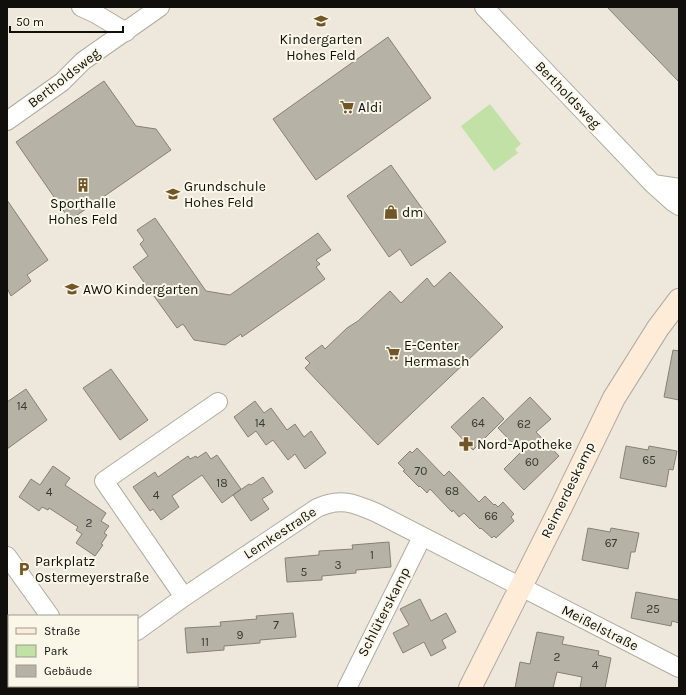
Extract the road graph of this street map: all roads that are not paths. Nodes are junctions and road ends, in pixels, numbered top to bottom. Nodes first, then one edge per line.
1 (81, 7) edge
2 (160, 7) edge
3 (484, 7) edge
4 (126, 32) junction
5 (7, 121) edge
6 (653, 184) junction
7 (679, 188) edge
8 (679, 206) edge
9 (679, 300) edge
10 (218, 402) dead end
11 (422, 537) junction
12 (7, 556) edge
13 (520, 587) junction
14 (184, 597) junction
15 (49, 615) edge
16 (138, 630) edge
17 (679, 668) edge
18 (347, 688) edge
19 (470, 688) edge

1 - 4 street
2 - 4 street, Bertholdsweg
3 - 6 street, Bertholdsweg
4 - 5 street, Bertholdsweg
6 - 7 street
6 - 8 street, Bertholdsweg
9 - 13 main road, Reimerdeskamp
10 - 14 street
11 - 13 street, Lemkestraße
11 - 14 street, Lemkestraße
11 - 18 street, Schlüterskamp
12 - 15 street
13 - 17 street, Meißelstraße
13 - 19 main road, Reimerdeskamp
14 - 16 street, Lemkestraße

